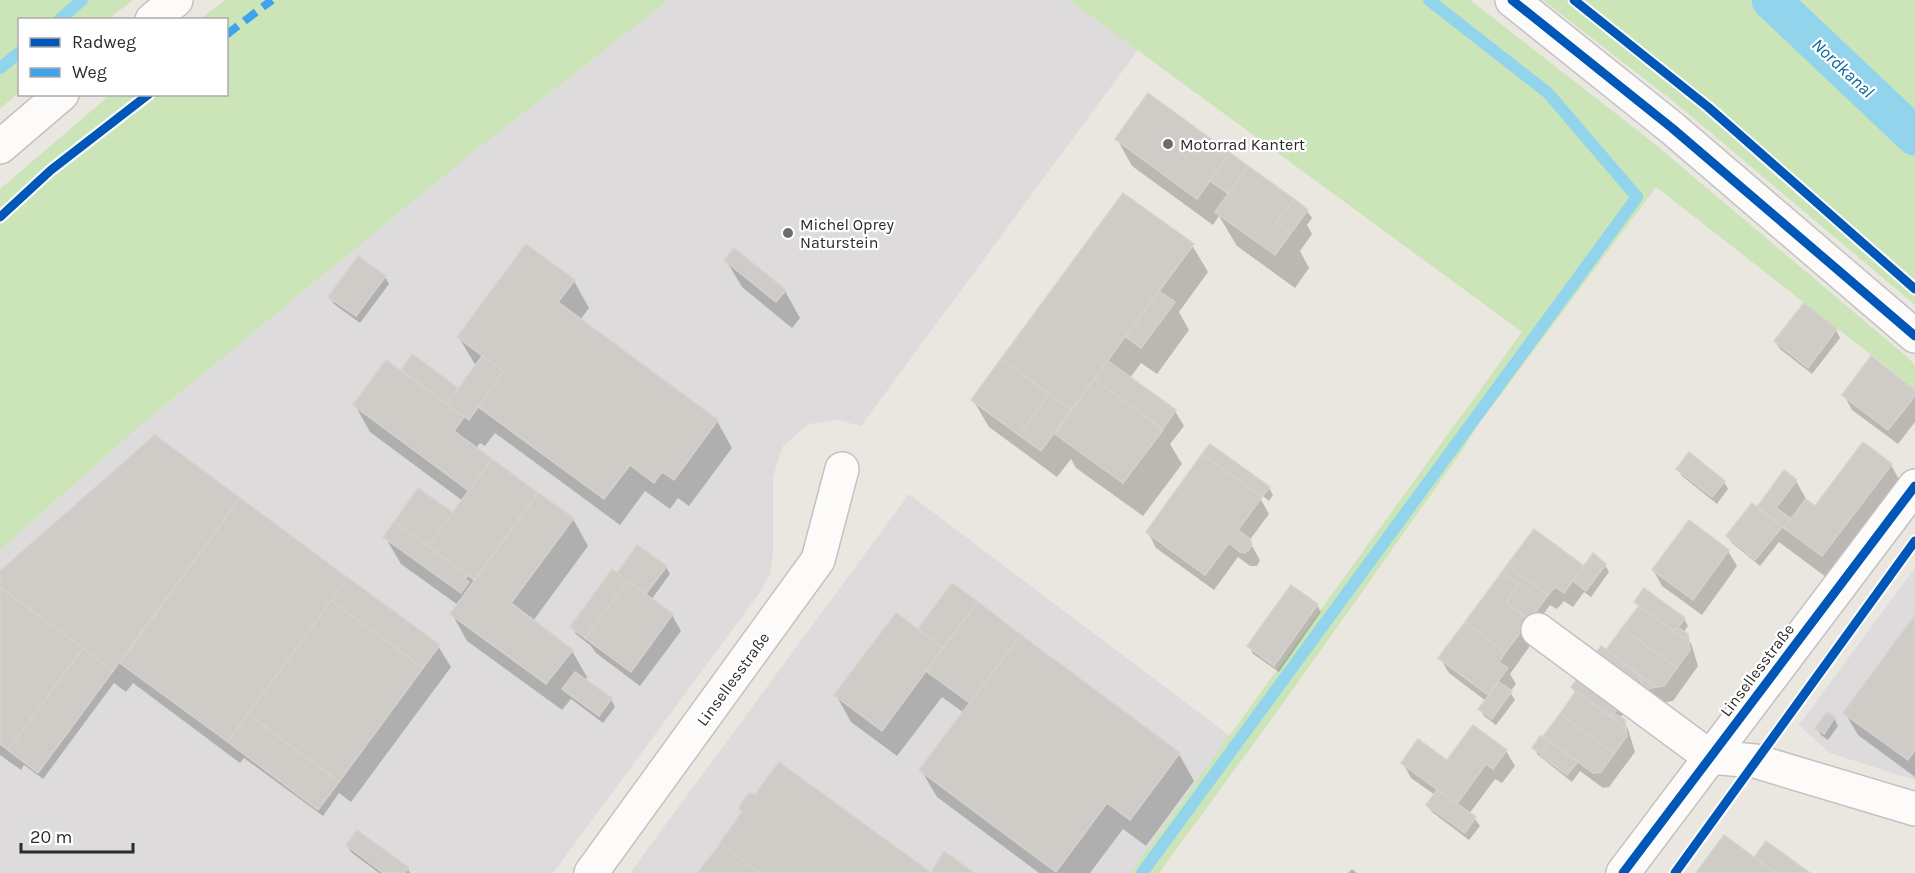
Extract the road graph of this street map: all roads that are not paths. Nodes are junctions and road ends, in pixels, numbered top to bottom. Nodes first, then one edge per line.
1 (176, 0) edge
2 (1512, 0) edge
3 (154, 18) edge
4 (60, 96) edge
5 (0, 147) edge
6 (1915, 336) edge
7 (842, 469) dead end
8 (1915, 486) edge
9 (1538, 630) dead end
10 (1710, 757) junction
11 (1915, 810) edge
12 (591, 873) edge
13 (1623, 873) edge

1 - 3 street
2 - 6 street
4 - 5 street
7 - 12 street, Linsellesstraße
8 - 10 street, Linsellesstraße
9 - 10 street
10 - 11 street
10 - 13 street, Linsellesstraße

